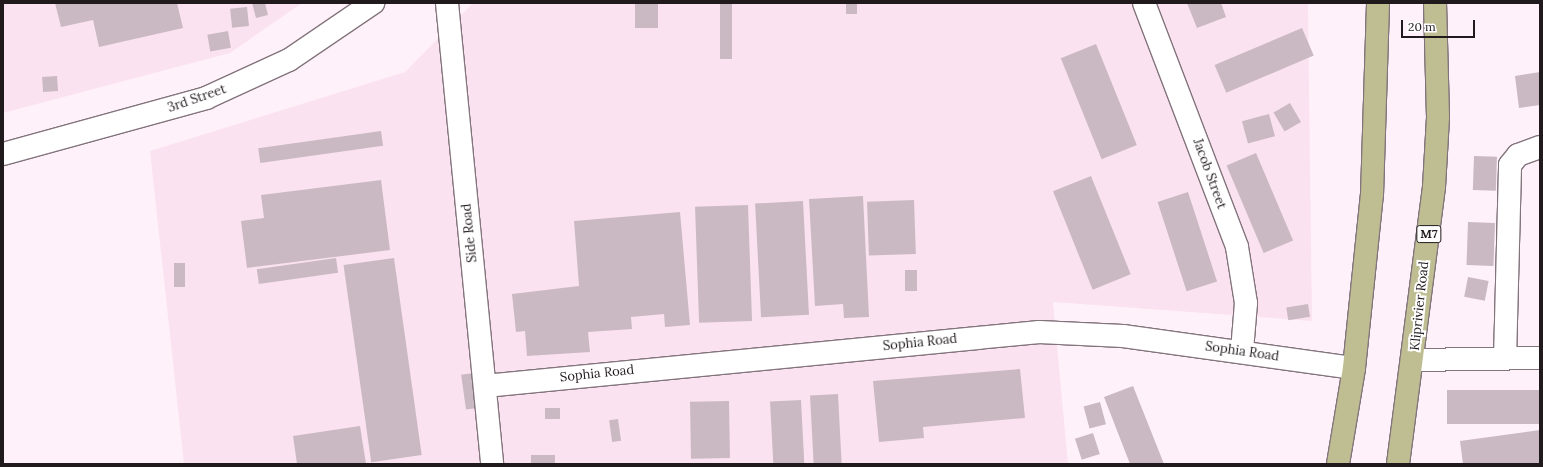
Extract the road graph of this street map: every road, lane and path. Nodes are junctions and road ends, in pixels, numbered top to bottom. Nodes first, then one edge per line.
1 (373, 3) edge
2 (447, 3) edge
3 (1144, 3) edge
4 (1378, 3) edge
5 (1435, 3) edge
6 (1540, 147) edge
7 (3, 154) edge
8 (1242, 351) junction
9 (1540, 358) edge
10 (1505, 359) junction
11 (1414, 360) junction
12 (1354, 368) junction
13 (485, 386) junction
14 (492, 464) edge
15 (1338, 464) edge
16 (1398, 464) edge

1 - 7 street, 3rd Street
2 - 13 street, Side Road
3 - 8 street, Jacob Street
4 - 12 main road
5 - 11 main road, Kliprivier Road / M7
6 - 10 street
8 - 12 street, Sophia Road
8 - 13 street, Sophia Road
9 - 10 street
10 - 11 street
11 - 16 main road, Kliprivier Road / M7
12 - 15 main road
13 - 14 street, Side Road

